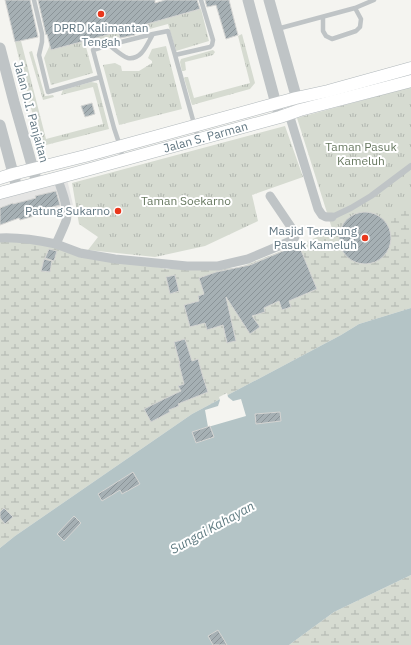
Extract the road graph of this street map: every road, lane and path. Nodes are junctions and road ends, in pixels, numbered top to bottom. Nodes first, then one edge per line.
1 (34, 0) edge
2 (201, 0) edge
3 (248, 0) edge
4 (269, 0) edge
5 (374, 0) edge
6 (355, 8) junction
7 (323, 17) junction
8 (277, 29) junction
9 (153, 34) junction
10 (109, 45) junction
11 (0, 48) edge
12 (175, 55) junction
13 (411, 68) edge
14 (100, 77) junction
15 (411, 81) edge
16 (296, 98) junction
17 (276, 104) junction
18 (290, 114) junction
19 (0, 125) edge
20 (195, 126) junction
21 (198, 140) junction
22 (120, 146) junction
23 (123, 160) junction
24 (411, 166) edge
25 (33, 170) junction
26 (13, 174) junction
27 (57, 177) junction
28 (0, 178) edge
29 (37, 183) junction
30 (17, 188) junction
31 (0, 193) edge
32 (270, 196) dead end
33 (332, 217) joint
34 (0, 238) edge
35 (56, 244) junction

1 - 14 lane
2 - 12 lane
3 - 17 street
4 - 8 street
5 - 6 lane
6 - 7 lane
6 - 7 lane
7 - 8 lane
8 - 16 street
9 - 10 lane
9 - 10 lane
9 - 12 lane
10 - 14 lane
11 - 25 street, Jalan D.I. Panjaitan
12 - 20 lane
13 - 16 main road, Jalan S. Parman
14 - 22 lane
15 - 18 main road, Jalan S. Parman
16 - 17 main road, Jalan S. Parman
16 - 18 street
17 - 18 street
17 - 20 main road, Jalan S. Parman
18 - 21 main road, Jalan S. Parman
18 - 33 street
19 - 26 street
20 - 21 lane
20 - 22 main road, Jalan S. Parman
21 - 23 main road, Jalan S. Parman
22 - 23 lane
22 - 25 main road, Jalan S. Parman
23 - 27 main road, Jalan S. Parman
24 - 33 street
25 - 26 main road, Jalan S. Parman
25 - 29 street, Jalan D.I. Panjaitan
26 - 28 main road, Jalan S. Parman
26 - 30 street
27 - 29 main road, Jalan S. Parman
27 - 35 street
29 - 30 main road, Jalan S. Parman
30 - 31 main road, Jalan S. Parman
32 - 35 street
34 - 35 street

